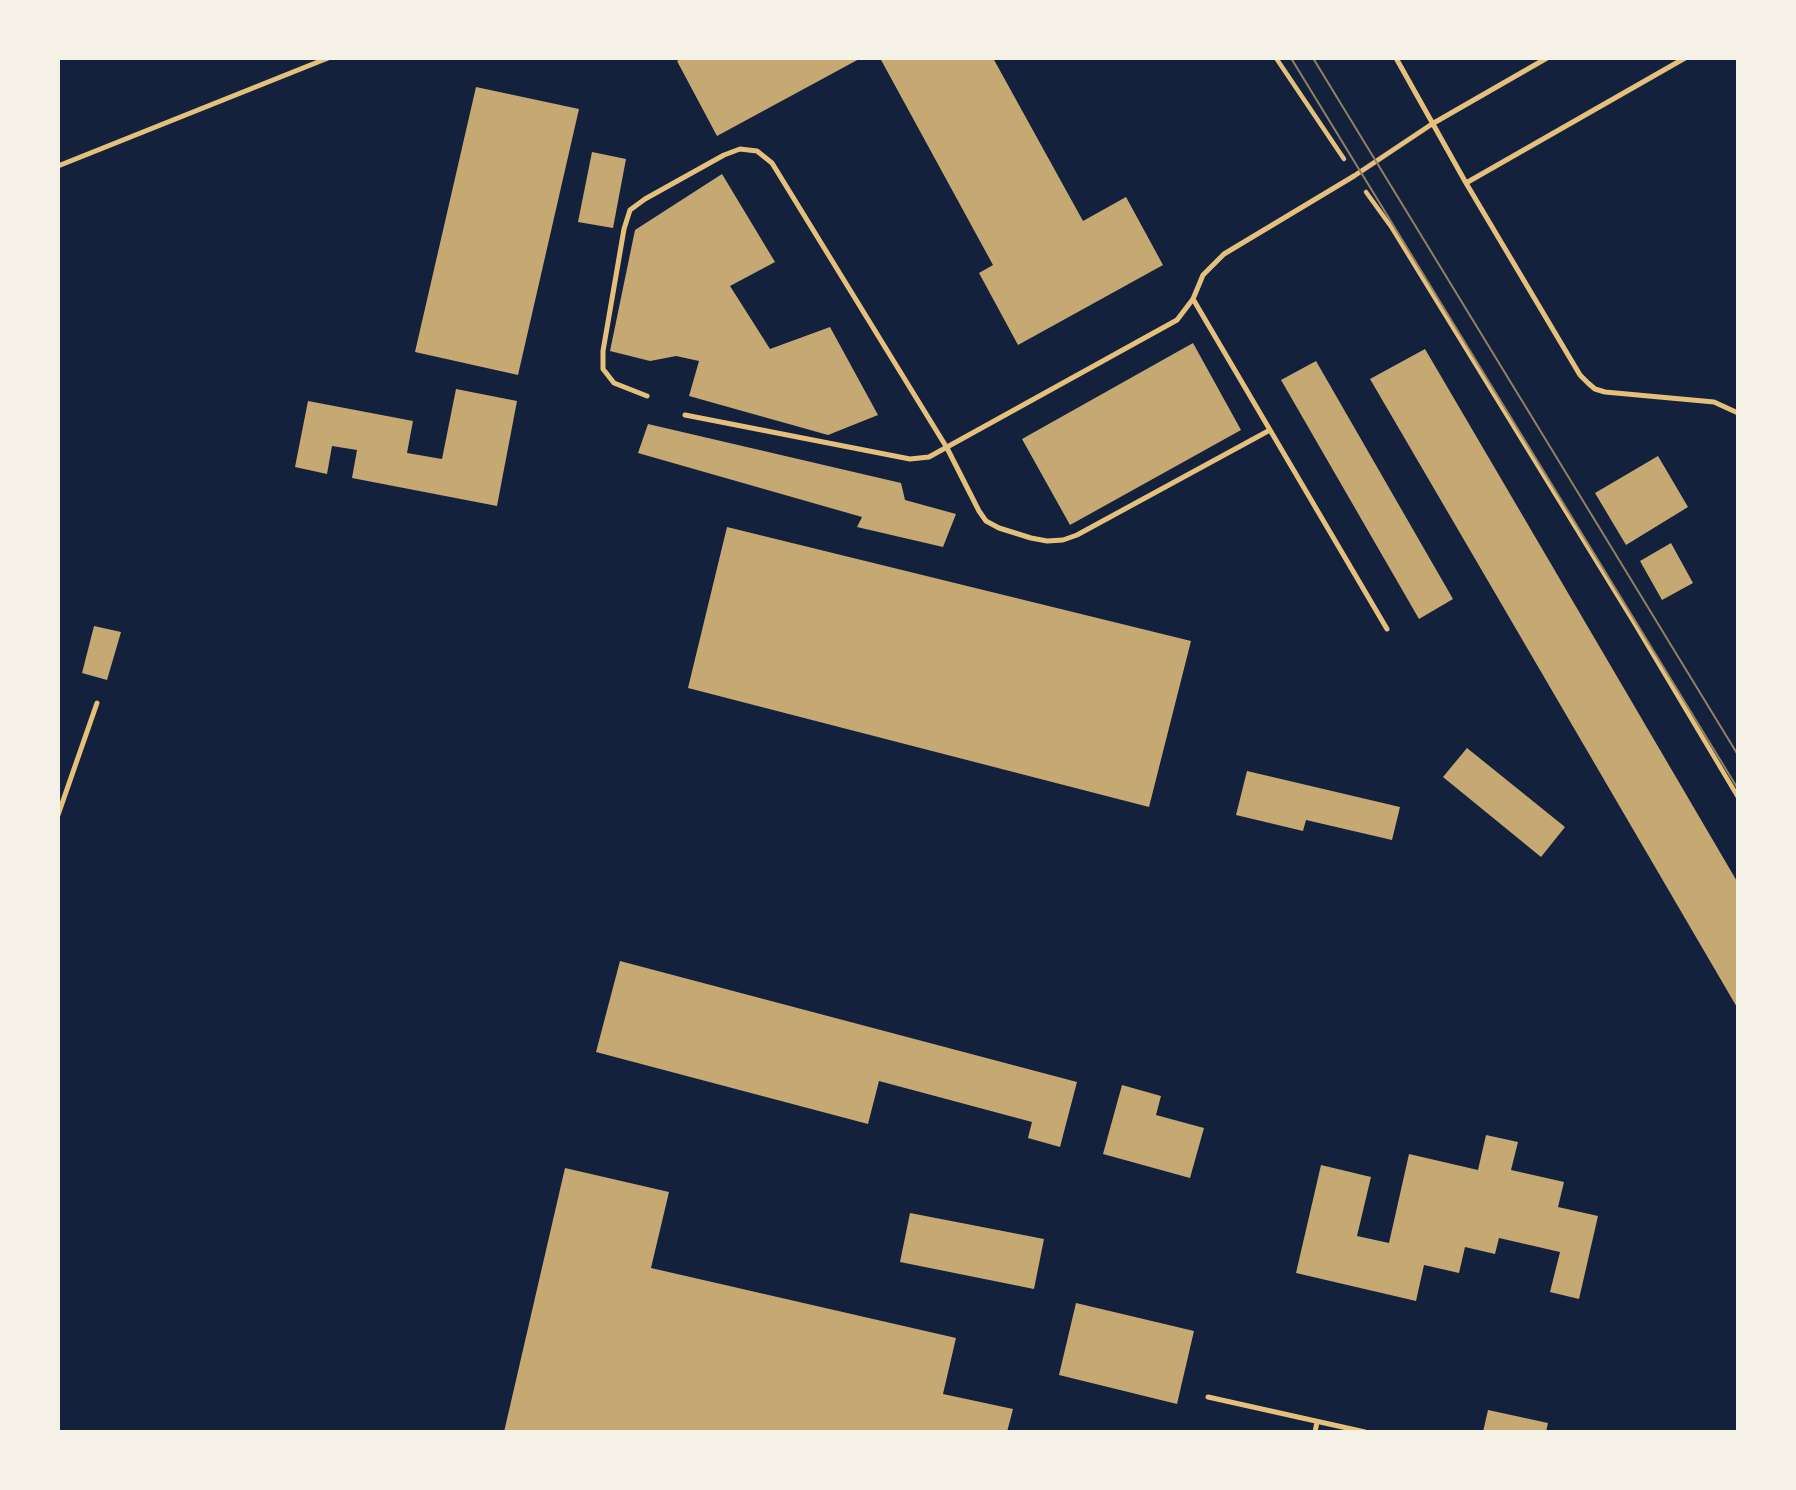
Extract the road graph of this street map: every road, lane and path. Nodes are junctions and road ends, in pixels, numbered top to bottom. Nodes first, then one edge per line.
1 (328, 58) edge
2 (1276, 58) edge
3 (1396, 58) edge
4 (1548, 58) edge
5 (1685, 58) edge
6 (1432, 124) junction
7 (58, 166) edge
8 (1354, 176) junction
9 (1466, 183) junction
10 (1193, 299) junction
11 (647, 396) dead end
12 (1738, 413) edge
13 (685, 415) dead end
14 (1270, 430) junction
15 (947, 448) junction
16 (1387, 629) dead end
17 (97, 703) dead end
18 (1738, 797) edge
19 (58, 815) edge
20 (1208, 1397) dead end
21 (1317, 1422) junction
22 (1315, 1432) edge
23 (1365, 1432) edge

1 - 7 lane
2 - 8 path
3 - 6 lane
4 - 6 lane
5 - 9 lane
6 - 8 lane
6 - 9 lane
8 - 10 lane
8 - 18 path
9 - 12 lane
10 - 14 lane
10 - 15 lane
11 - 15 lane
13 - 15 lane
14 - 15 lane
14 - 16 lane
17 - 19 lane
20 - 21 lane
21 - 22 lane
21 - 23 lane

